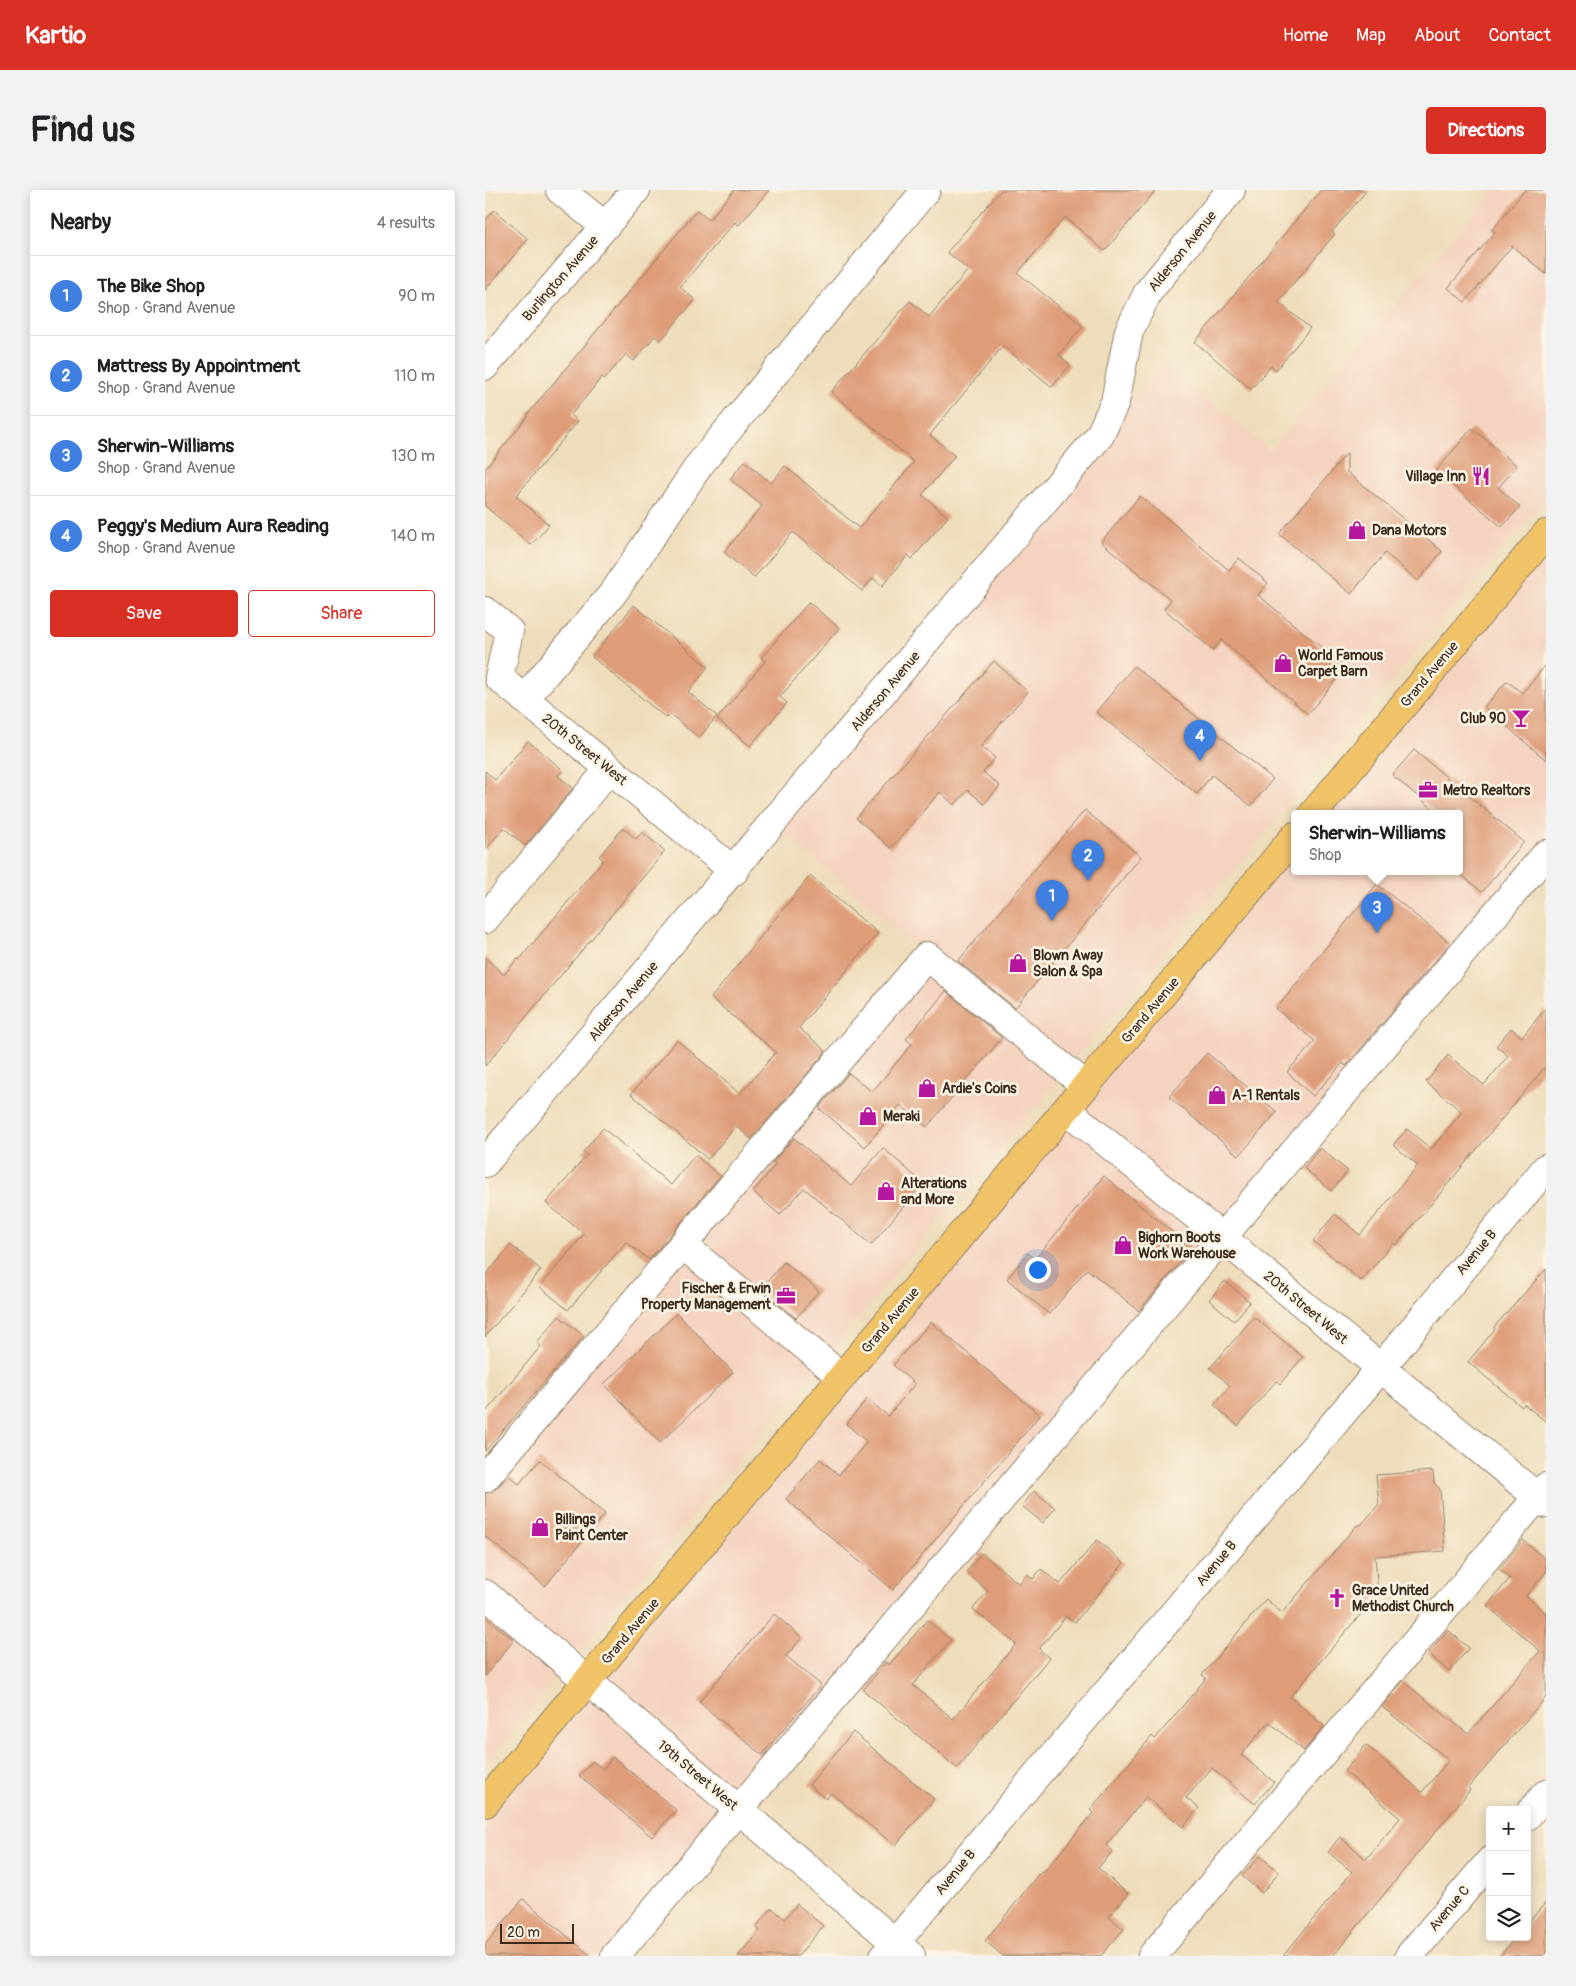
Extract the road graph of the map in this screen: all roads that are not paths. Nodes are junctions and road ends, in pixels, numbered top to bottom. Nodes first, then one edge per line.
1 (560, 190) edge
2 (636, 190) edge
3 (926, 190) edge
4 (1231, 190) edge
5 (605, 226) junction
6 (486, 364) edge
7 (1546, 534) edge
8 (485, 611) edge
9 (492, 686) edge
10 (524, 699) junction
11 (609, 769) junction
12 (1316, 810) edge
13 (1291, 841) edge
14 (1546, 854) edge
15 (734, 871) junction
16 (485, 919) edge
17 (1086, 1086) junction
18 (1067, 1110) junction
19 (485, 1164) edge
20 (1546, 1168) edge
21 (1222, 1238) junction
22 (683, 1245) junction
23 (1380, 1368) junction
24 (842, 1378) junction
25 (485, 1478) edge
26 (1543, 1496) edge
27 (485, 1594) edge
28 (587, 1681) junction
29 (1546, 1794) edge
30 (485, 1803) edge
31 (738, 1809) junction
32 (1531, 1811) edge
33 (1486, 1866) edge
34 (897, 1952) edge
35 (615, 1956) edge
36 (1152, 1956) edge
37 (1409, 1956) edge

1 - 5 street
2 - 5 street, Burlington Avenue
3 - 10 street
4 - 15 street, Alderson Avenue
5 - 6 street, Burlington Avenue
7 - 12 main road, Grand Avenue
8 - 9 street, 20th Street West
9 - 10 street, 20th Street West
10 - 11 street, 20th Street West
11 - 15 street, 20th Street West
11 - 16 street
13 - 17 main road, Grand Avenue
14 - 21 street
15 - 19 street, Alderson Avenue
17 - 18 main road, Grand Avenue
17 - 22 street
18 - 21 street, 20th Street West
18 - 24 main road, Grand Avenue
20 - 23 street, Avenue B
21 - 23 street, 20th Street West
21 - 31 street
22 - 24 street
22 - 25 street
23 - 26 street, 20th Street West
23 - 34 street, Avenue B
24 - 28 main road, Grand Avenue
26 - 36 street
27 - 28 street, 19th Street West
28 - 30 main road, Grand Avenue
28 - 31 street, 19th Street West
29 - 32 street
31 - 34 street, 19th Street West
31 - 35 street
33 - 37 street, Avenue C

